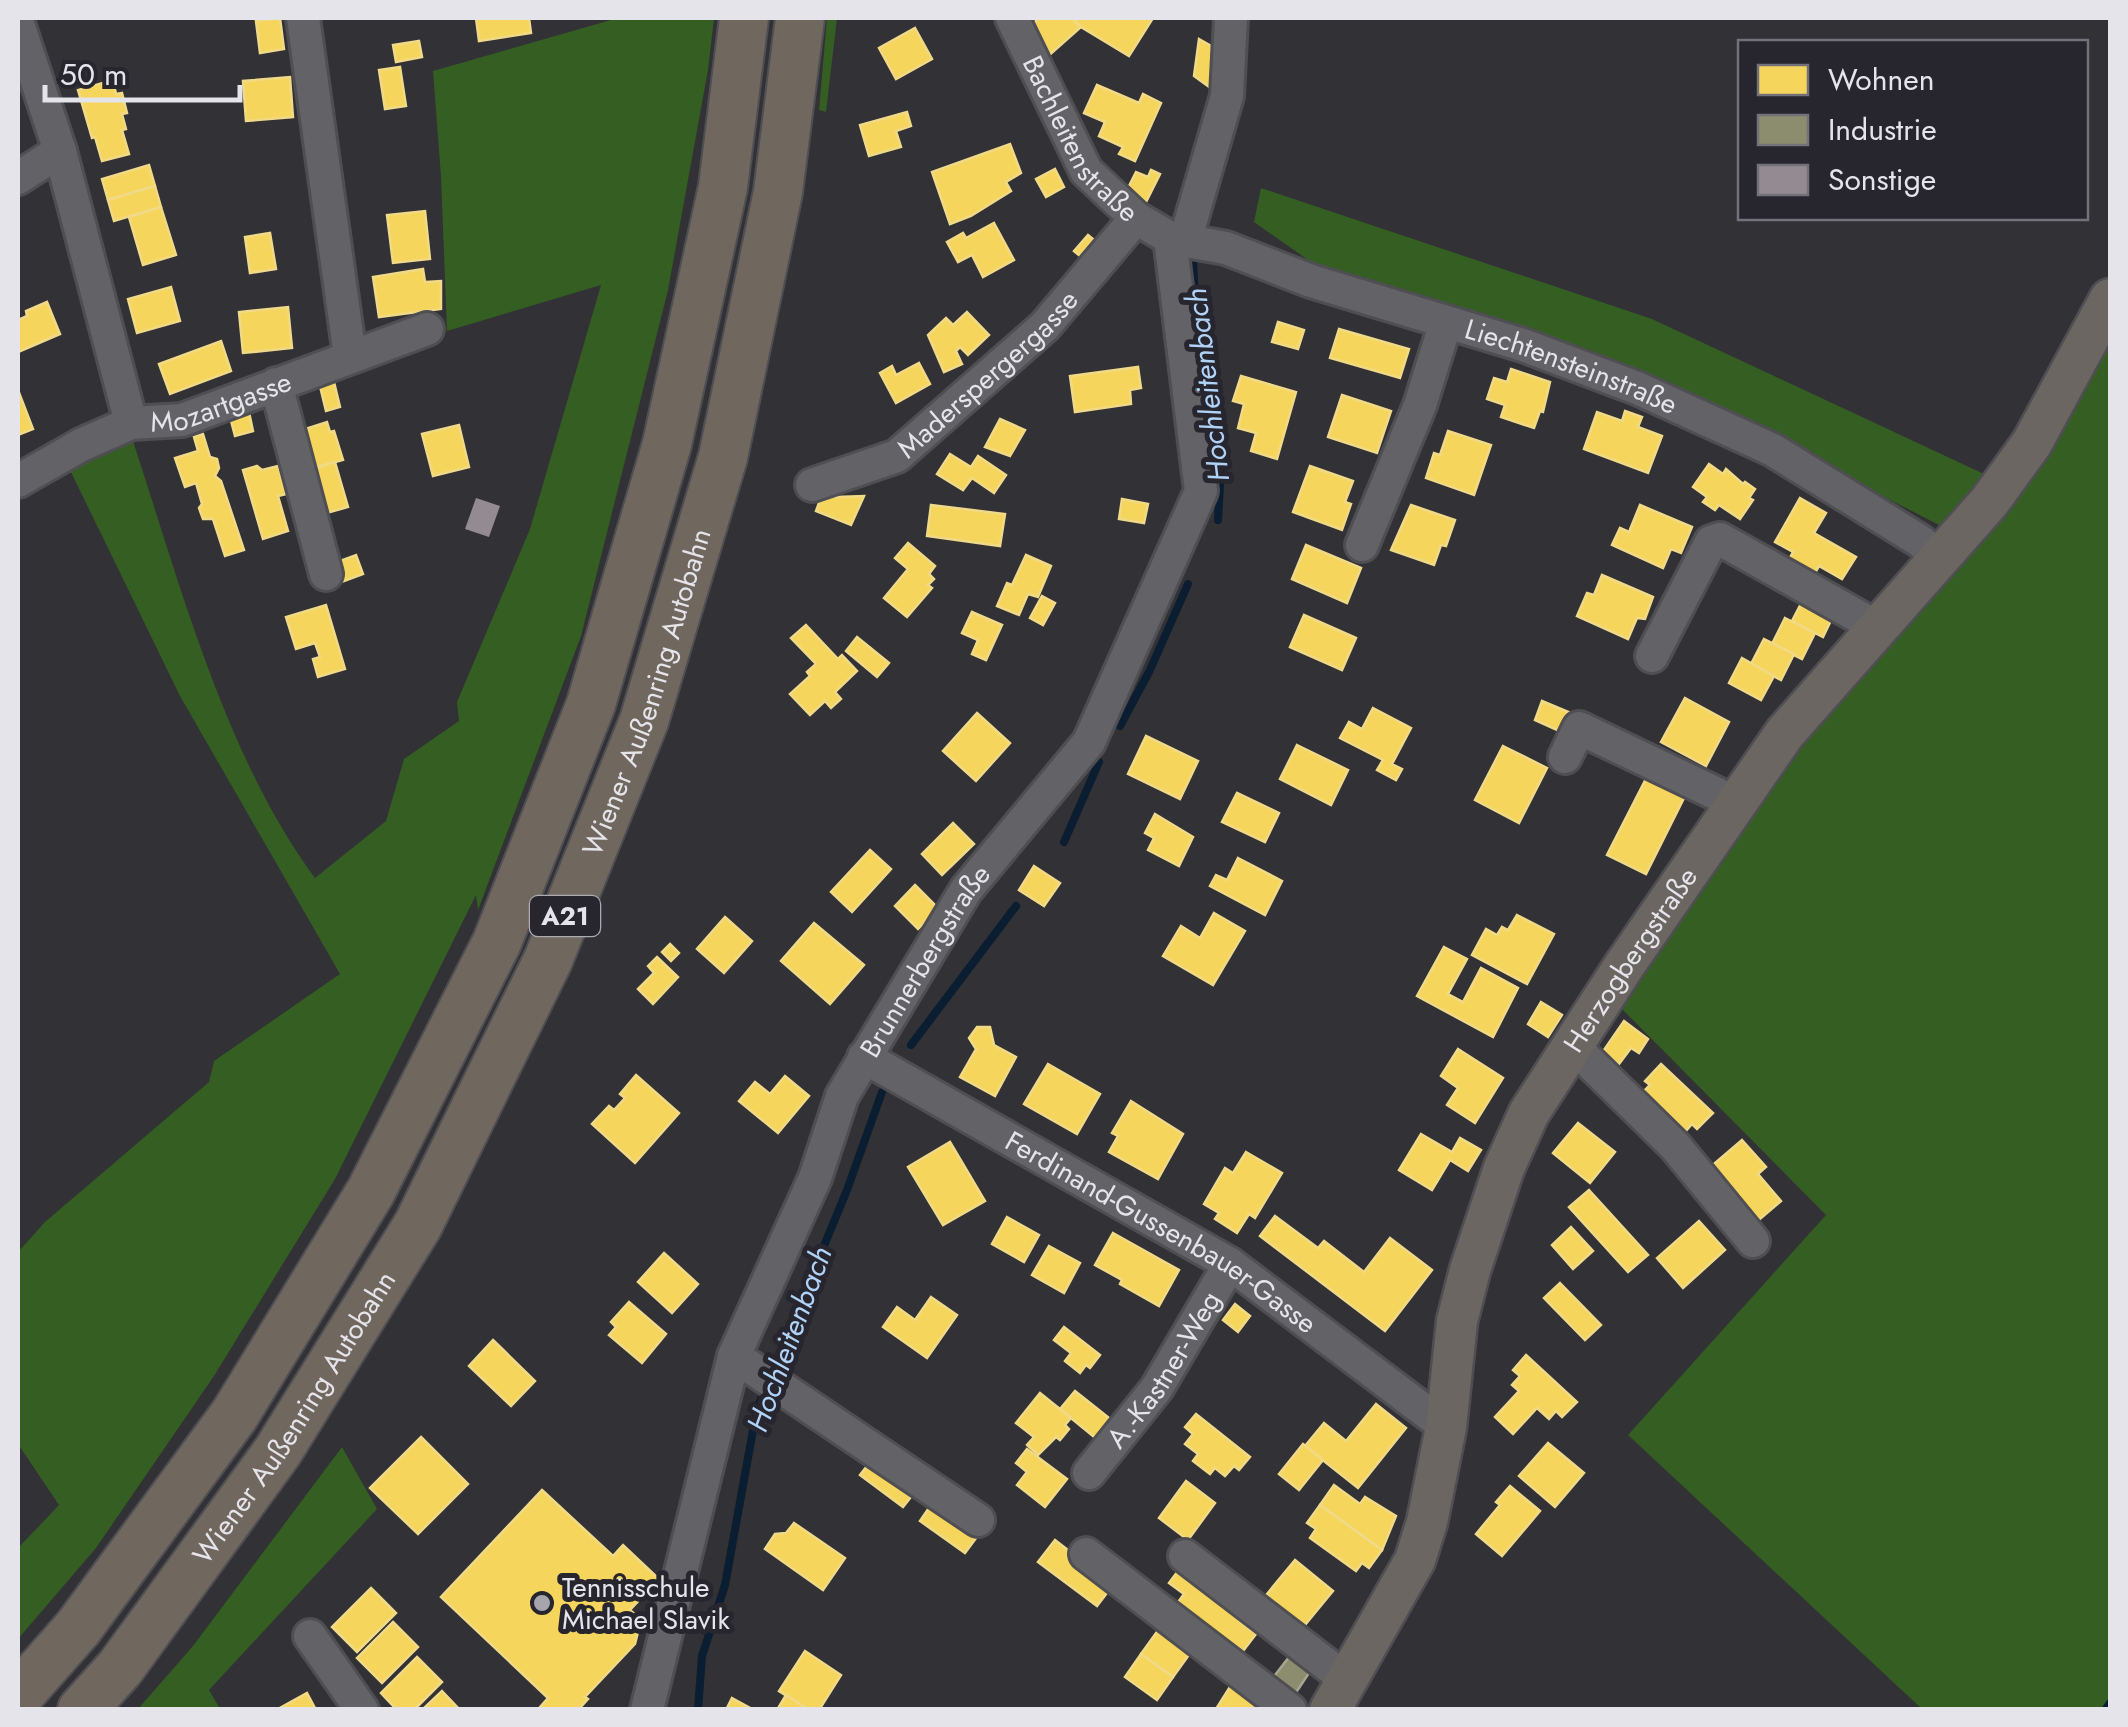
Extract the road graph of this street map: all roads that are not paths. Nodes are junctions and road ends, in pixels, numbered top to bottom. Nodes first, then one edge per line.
1 (303, 18) edge
2 (744, 18) edge
3 (800, 18) edge
4 (1012, 18) edge
5 (1231, 18) edge
6 (18, 24) edge
7 (60, 151) junction
8 (18, 178) edge
9 (1136, 218) junction
10 (1191, 242) junction
11 (2110, 299) edge
12 (1446, 322) junction
13 (427, 329) dead end
14 (350, 356) junction
15 (276, 384) junction
16 (132, 423) junction
17 (18, 480) edge
18 (812, 485) dead end
19 (1362, 546) dead end
20 (1941, 558) junction
21 (326, 574) dead end
22 (1877, 627) junction
23 (1652, 656) dead end
24 (1565, 757) dead end
25 (1736, 804) junction
26 (1572, 1045) junction
27 (864, 1057) junction
28 (1753, 1241) dead end
29 (1230, 1264) junction
30 (756, 1371) junction
31 (1446, 1427) junction
32 (1089, 1473) dead end
33 (978, 1520) dead end
34 (1086, 1554) dead end
35 (1184, 1556) dead end
36 (310, 1636) dead end
37 (1339, 1695) edge
38 (18, 1696) edge
39 (82, 1710) edge
40 (362, 1710) edge
41 (647, 1710) edge
42 (1290, 1710) edge

1 - 14 street
2 - 38 highway, Wiener Außenring Autobahn / A21
3 - 39 highway, Wiener Außenring Autobahn / A21
4 - 9 street, Bachleitenstraße
5 - 10 street, Brunnerbergstraße
6 - 7 street
7 - 8 street
7 - 16 street
9 - 10 street, Bachleitenstraße
9 - 18 street, Maderspergergasse
10 - 12 street, Liechtensteinstraße
10 - 27 street, Brunnerbergstraße
11 - 20 main road, Herzogbergstraße
12 - 19 street
12 - 20 street, Liechtensteinstraße
13 - 14 street, Mozartgasse
14 - 15 street, Mozartgasse
15 - 16 street, Mozartgasse
15 - 21 street
16 - 17 street, Mozartgasse
20 - 22 main road, Herzogbergstraße
22 - 23 street
22 - 25 main road, Herzogbergstraße
24 - 25 street
25 - 26 main road, Herzogbergstraße
26 - 28 street
26 - 31 main road, Herzogbergstraße
27 - 29 street, Ferdinand-Gussenbauer-Gasse
27 - 30 street, Brunnerbergstraße
29 - 31 street, Ferdinand-Gussenbauer-Gasse
29 - 32 street, A.-Kastner-Weg
30 - 33 street
30 - 41 street, Brunnerbergstraße
31 - 37 main road, Herzogbergstraße
34 - 42 street
35 - 37 street
36 - 40 street

